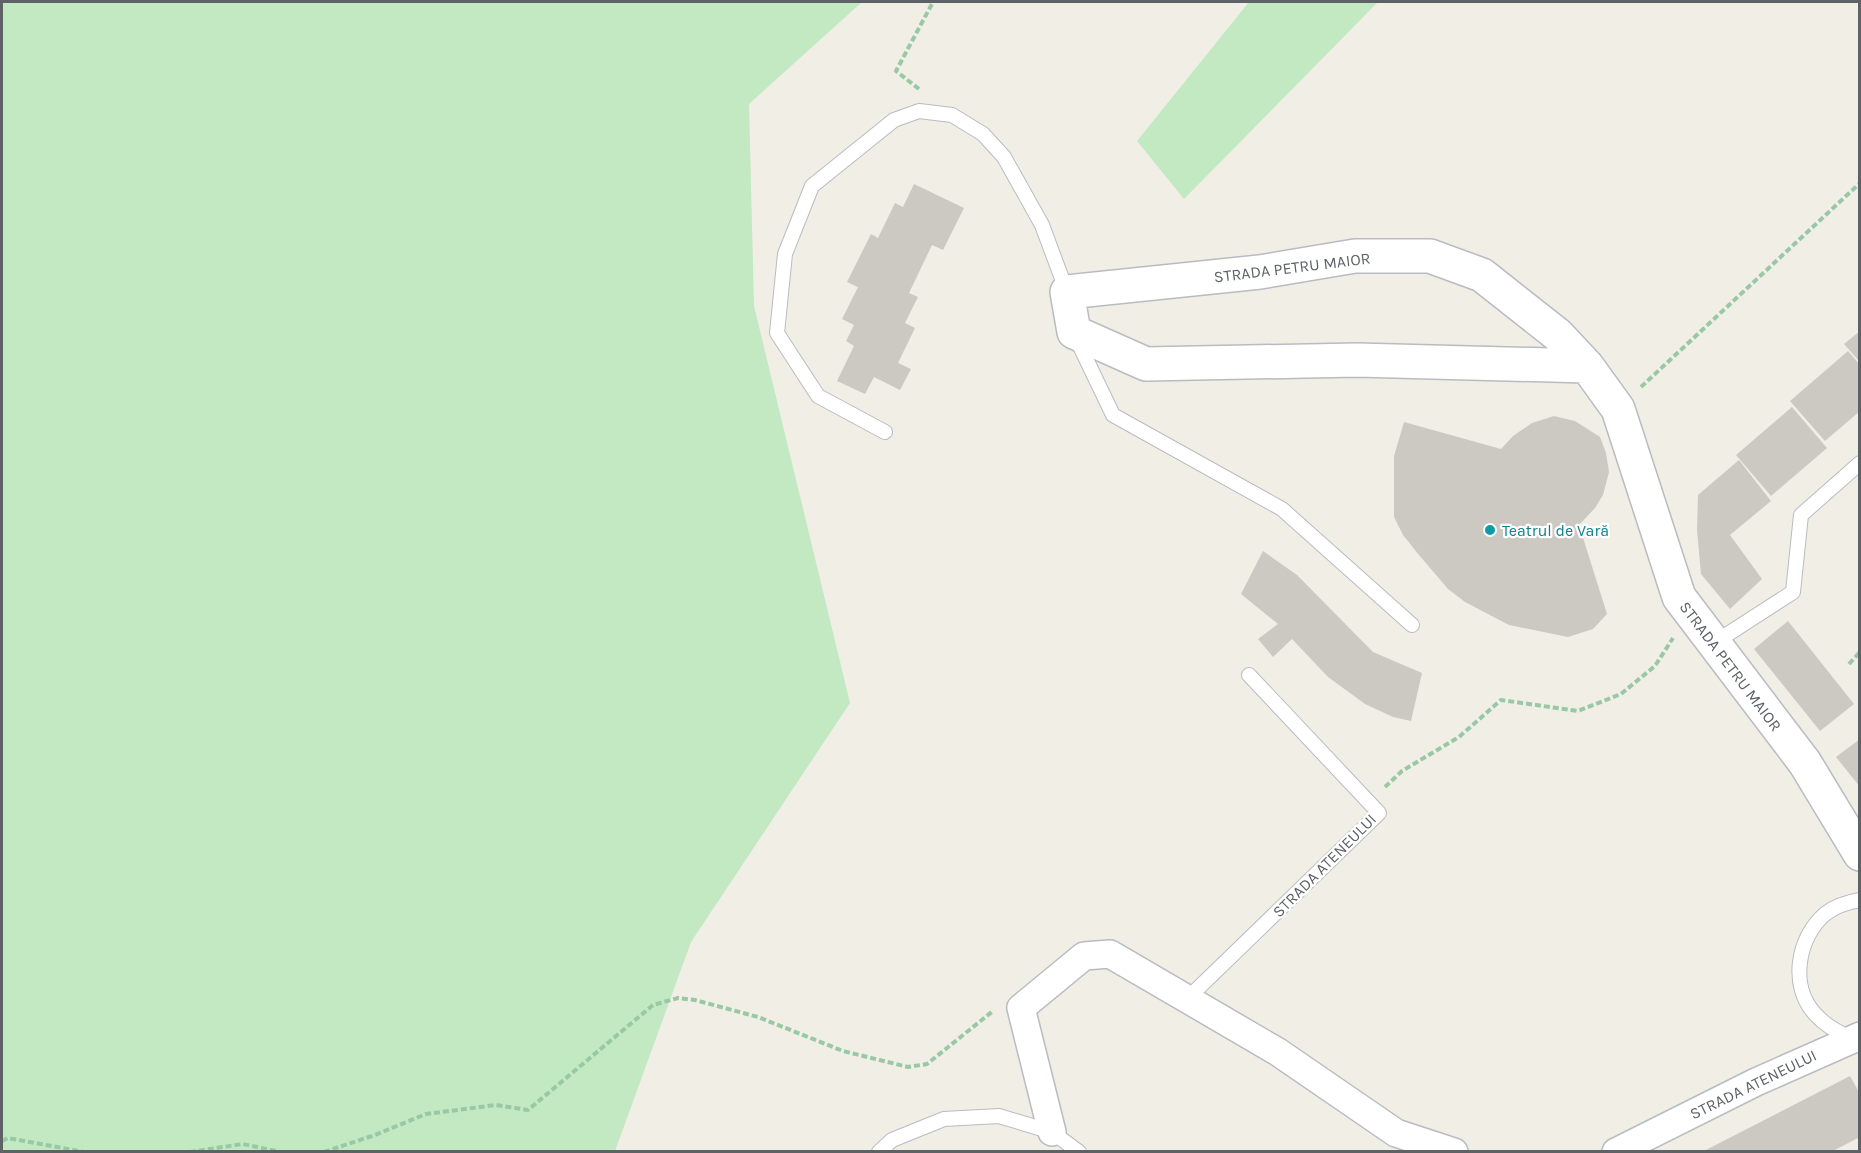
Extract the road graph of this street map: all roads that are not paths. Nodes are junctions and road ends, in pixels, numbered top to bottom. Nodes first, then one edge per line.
1 (1067, 292) junction
2 (1074, 332) junction
3 (1587, 366) junction
4 (885, 432) dead end
5 (1860, 463) edge
6 (1412, 625) dead end
7 (1713, 643) junction
8 (1249, 675) dead end
9 (1860, 854) edge
10 (1860, 900) edge
11 (1187, 999) junction
12 (1855, 1037) edge
13 (1052, 1132) junction
14 (879, 1152) edge
15 (1079, 1152) edge
16 (1454, 1152) edge
17 (1616, 1152) edge

1 - 2 street
1 - 3 street, STRADA PETRU MAIOR
1 - 4 lane
2 - 3 street
2 - 6 lane
3 - 7 street, STRADA PETRU MAIOR
5 - 7 lane
7 - 9 street, STRADA PETRU MAIOR
8 - 11 lane, STRADA ATENEULUI
10 - 12 lane
11 - 13 street
11 - 16 street
12 - 17 street, STRADA ATENEULUI
13 - 14 lane
13 - 15 lane

